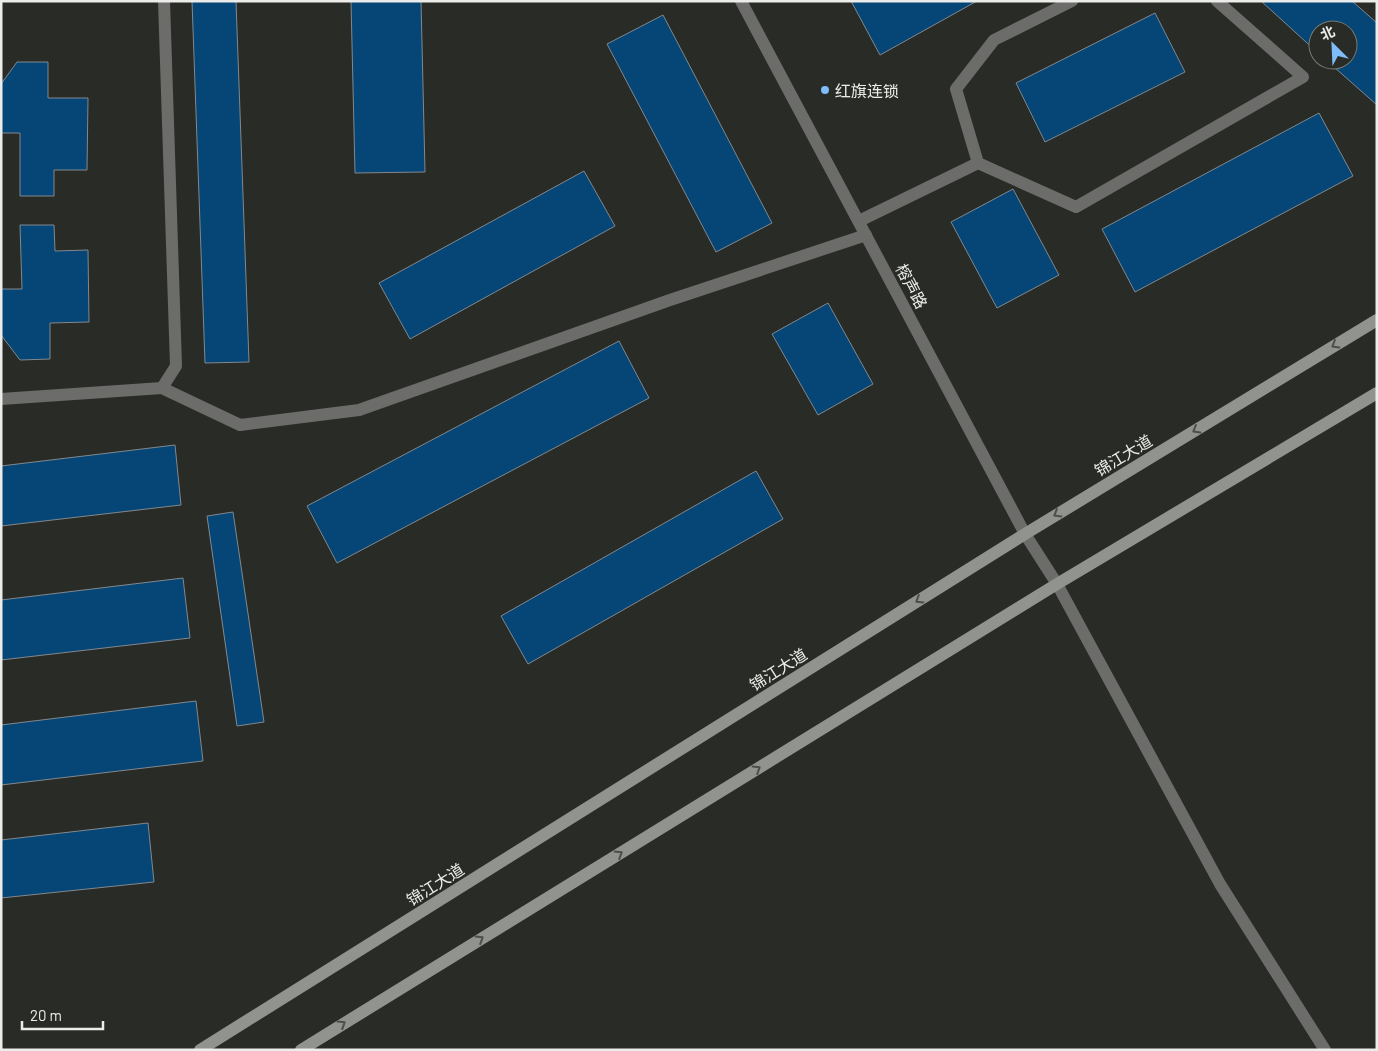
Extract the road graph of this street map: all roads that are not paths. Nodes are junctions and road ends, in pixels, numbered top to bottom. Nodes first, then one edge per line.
1 (164, 1) edge
2 (741, 1) edge
3 (1072, 1) edge
4 (1217, 1) edge
5 (978, 162) junction
6 (858, 221) junction
7 (866, 236) junction
8 (1377, 320) edge
9 (162, 388) junction
10 (1377, 392) edge
11 (1, 399) edge
12 (1025, 534) junction
13 (1057, 584) junction
14 (200, 1050) edge
15 (300, 1050) edge
16 (1325, 1050) edge

1 - 9 street
2 - 6 street, 榕声路
3 - 5 street
4 - 5 street
5 - 6 street
6 - 7 street, 榕声路
7 - 9 street
7 - 12 street, 榕声路
8 -> 12 main road, 锦江大道
9 - 11 street
10 - 13 main road
12 - 13 street, 榕声路
12 -> 14 main road, 锦江大道
15 -> 13 main road
13 - 16 street, 榕声路

